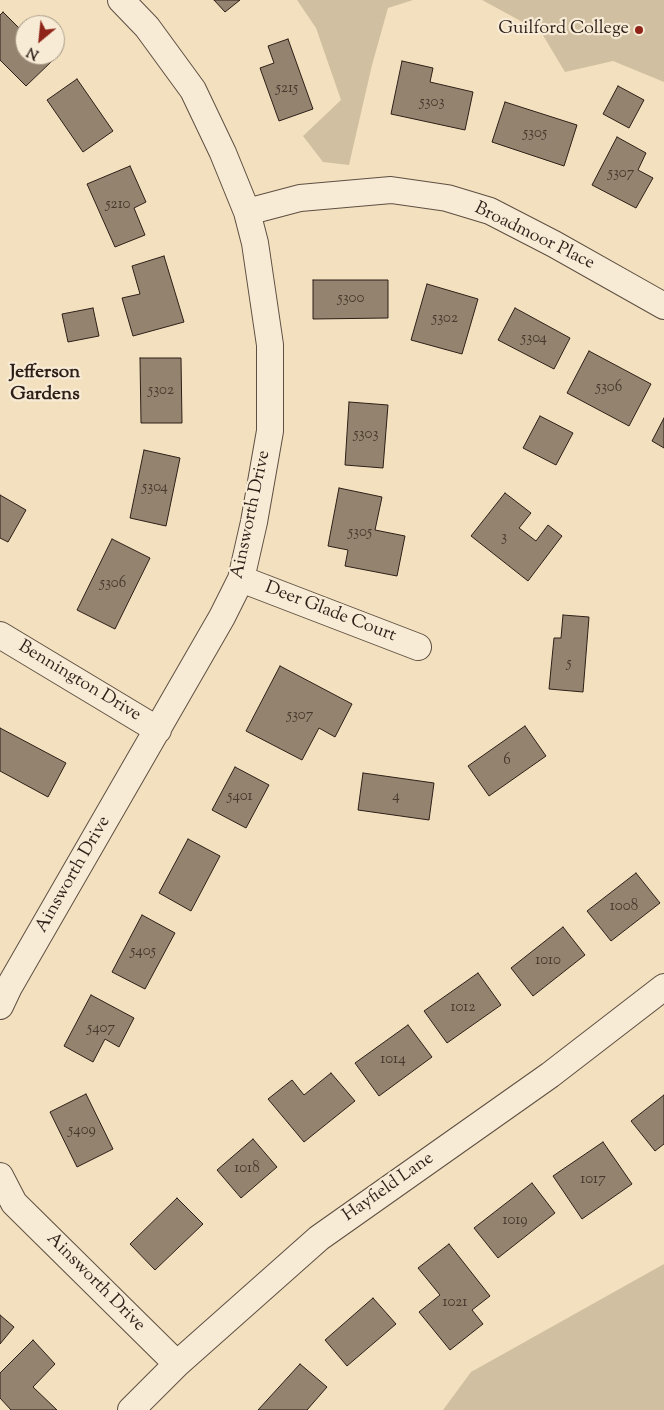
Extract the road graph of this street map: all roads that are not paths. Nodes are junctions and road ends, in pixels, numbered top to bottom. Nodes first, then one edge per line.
1 (121, 0) edge
2 (247, 212) junction
3 (664, 306) edge
4 (241, 579) junction
5 (0, 635) edge
6 (418, 647) dead end
7 (158, 730) junction
8 (664, 987) edge
9 (0, 1006) edge
10 (0, 1176) edge
11 (177, 1364) junction
12 (131, 1410) edge

1 - 2 street, Ainsworth Drive
2 - 3 street, Broadmoor Place
2 - 4 street, Ainsworth Drive
4 - 6 street, Deer Glade Court
4 - 7 street, Ainsworth Drive
5 - 7 street, Bennington Drive
7 - 9 street, Ainsworth Drive
8 - 11 street, Hayfield Lane
10 - 11 street, Ainsworth Drive
11 - 12 street, Hayfield Lane

